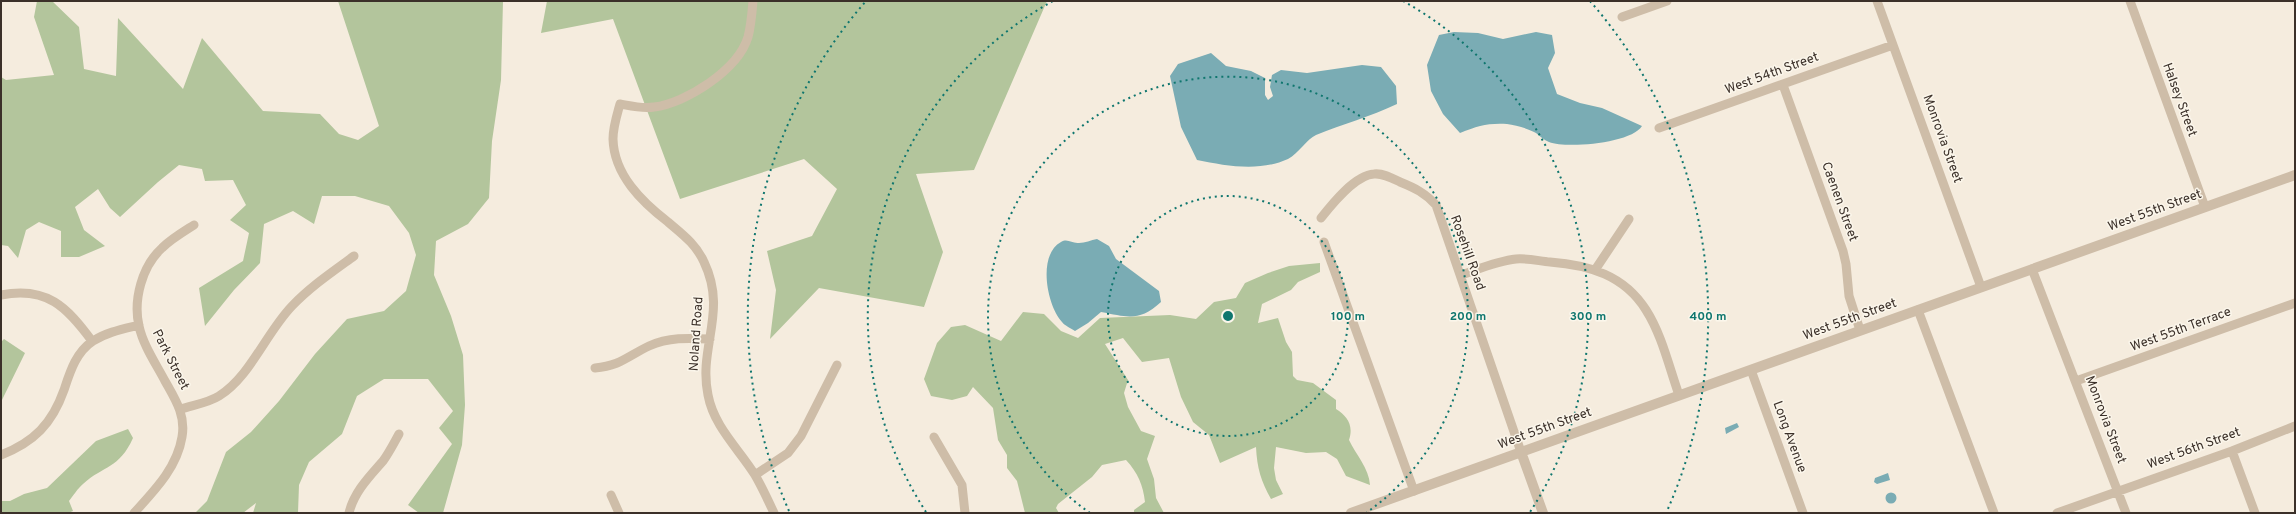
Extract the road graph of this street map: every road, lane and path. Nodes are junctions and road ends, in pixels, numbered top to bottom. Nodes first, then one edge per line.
1 (753, 1) edge
2 (1667, 1) edge
3 (1877, 1) edge
4 (2130, 1) edge
5 (1622, 17) dead end
6 (1893, 45) junction
7 (1783, 84) junction
8 (1659, 128) dead end
9 (2295, 175) edge
10 (2205, 207) junction
11 (1321, 218) dead end
12 (1629, 219) dead end
13 (194, 225) dead end
14 (1324, 242) dead end
15 (354, 256) dead end
16 (2032, 269) junction
17 (1595, 270) junction
18 (1461, 275) junction
19 (1981, 287) junction
20 (1, 295) edge
21 (2295, 303) edge
22 (1918, 310) junction
23 (139, 326) junction
24 (1860, 330) junction
25 (710, 339) junction
26 (92, 342) junction
27 (837, 365) dead end
28 (595, 368) dead end
29 (1750, 370) junction
30 (2076, 381) junction
31 (1679, 395) junction
32 (181, 409) junction
33 (2295, 426) edge
34 (399, 434) dead end
35 (934, 437) dead end
36 (2232, 451) junction
37 (1521, 452) junction
38 (1, 455) edge
39 (755, 475) junction
40 (2118, 490) junction
41 (1414, 491) junction
42 (611, 495) dead end
43 (134, 513) edge
44 (349, 513) edge
45 (619, 513) edge
46 (774, 513) edge
47 (965, 513) edge
48 (1351, 513) edge
49 (1543, 513) edge
50 (1803, 513) edge
51 (1994, 513) edge
52 (2057, 513) edge
53 (2126, 513) edge
54 (2255, 513) edge

1 - 25 street, Noland Road
2 - 5 street
3 - 6 street, Monrovia Street
4 - 10 street, Halsey Street
6 - 7 street, West 54th Street
6 - 19 street, Monrovia Street
7 - 8 street, West 54th Street
7 - 24 street, Caenen Street
9 - 10 street, West 55th Street
10 - 16 street, West 55th Street
11 - 18 street, Rosehill Road
12 - 17 street
13 - 23 street, Park Street
14 - 41 street
15 - 32 street
16 - 19 street, West 55th Street
16 - 30 street, Monrovia Street
17 - 18 street
17 - 31 street
18 - 37 street, Rosehill Road
19 - 22 street, West 55th Street
20 - 26 street
21 - 30 street, West 55th Terrace
22 - 24 street, West 55th Street
22 - 51 street
23 - 26 street
23 - 32 street, Park Street
24 - 29 street, West 55th Street
25 - 28 street
25 - 39 street, Noland Road
26 - 38 street
27 - 39 street
29 - 31 street, West 55th Street
29 - 50 street, Long Avenue
30 - 40 street, Monrovia Street
31 - 37 street, West 55th Street
32 - 43 street, Park Street
33 - 36 street, West 56th Street
34 - 44 street
35 - 47 street
36 - 40 street, West 56th Street
36 - 54 street
37 - 41 street, West 55th Street
37 - 49 street, Rosehill Road
39 - 46 street, Noland Road
40 - 52 street, West 56th Street
40 - 53 street, Monrovia Street
41 - 48 street, West 55th Street
42 - 45 street

